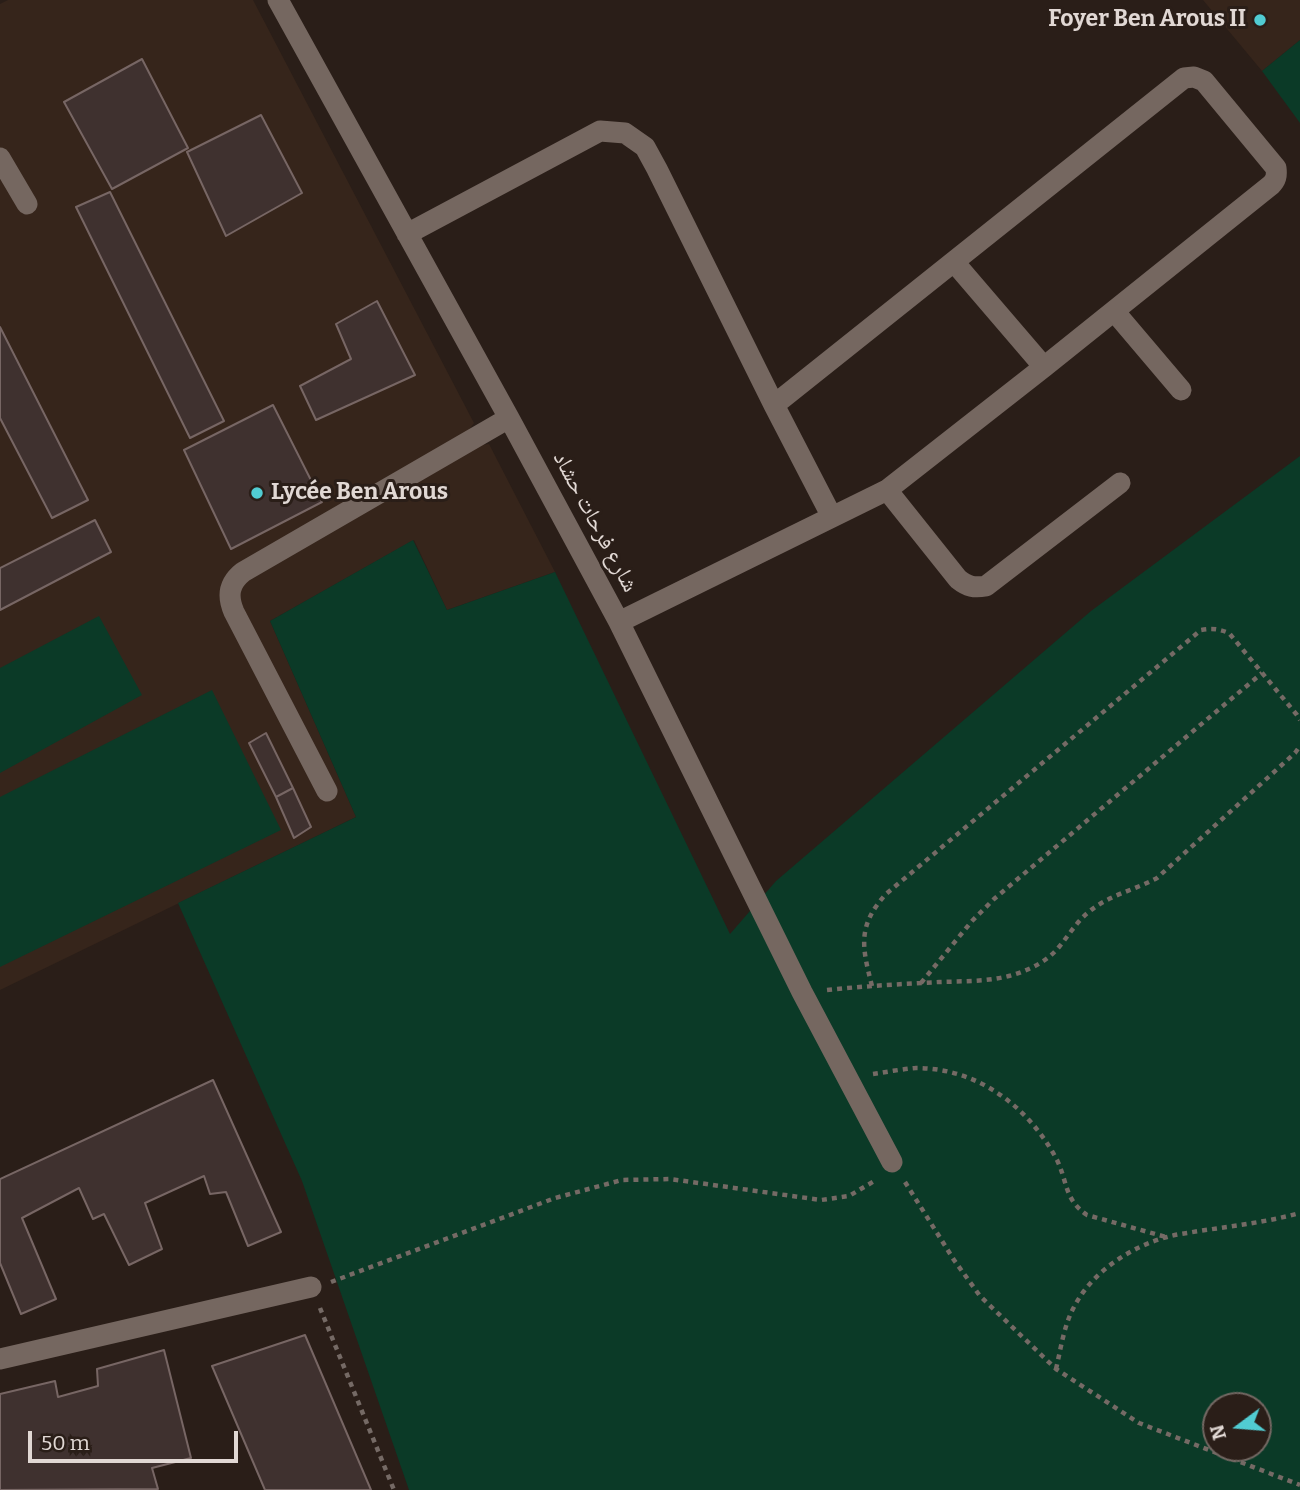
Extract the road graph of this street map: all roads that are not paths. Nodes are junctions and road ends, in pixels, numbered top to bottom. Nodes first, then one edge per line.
1 (280, 1) edge
2 (0, 159) edge
3 (27, 204) dead end
4 (407, 234) junction
5 (954, 262) junction
6 (1114, 311) junction
7 (1044, 367) junction
8 (1181, 390) dead end
9 (774, 405) junction
10 (509, 418) junction
11 (1120, 483) dead end
12 (887, 490) junction
13 (832, 517) junction
14 (619, 622) junction
15 (327, 791) dead end
16 (892, 1162) road end
17 (311, 1287) road end
18 (0, 1359) edge

1 - 4 street, شارع فرحات حشاد
2 - 3 street
4 - 9 street
4 - 10 street, شارع فرحات حشاد
5 - 6 street
5 - 7 street
5 - 9 street
6 - 7 street
6 - 8 street
7 - 12 street
9 - 13 street
10 - 14 street, شارع فرحات حشاد
10 - 15 street
11 - 12 street
12 - 13 street
13 - 14 street
14 - 16 street, شارع فرحات حشاد
17 - 18 street

